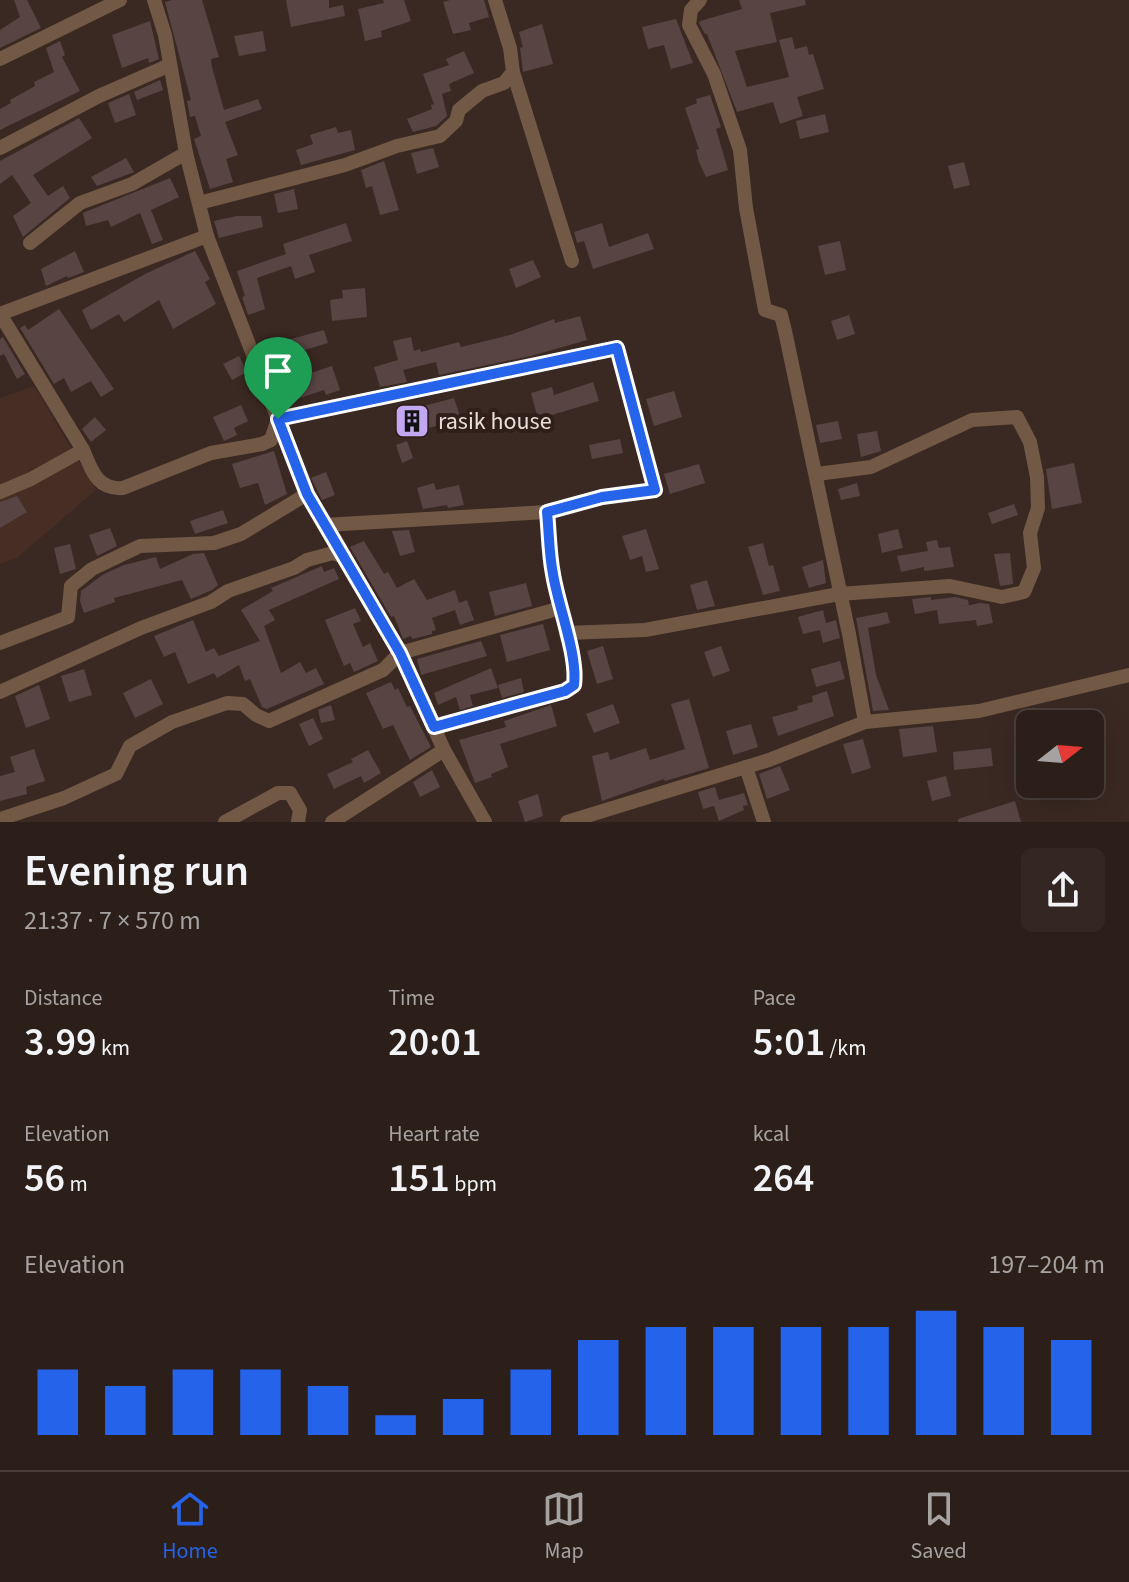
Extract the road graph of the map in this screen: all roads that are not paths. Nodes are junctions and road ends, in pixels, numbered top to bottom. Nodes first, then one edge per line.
1 (120, 0) edge
2 (154, 0) edge
3 (495, 0) edge
4 (700, 0) edge
5 (0, 59) edge
6 (170, 65) junction
7 (513, 72) junction
8 (0, 148) edge
9 (186, 153) junction
10 (199, 203) junction
11 (207, 236) junction
12 (30, 243) dead end
13 (572, 261) dead end
14 (278, 419) junction
15 (83, 450) junction
16 (817, 474) junction
17 (0, 492) edge
18 (307, 494) junction
19 (547, 512) junction
20 (324, 525) junction
21 (341, 556) junction
22 (839, 594) junction
23 (561, 608) junction
24 (566, 633) junction
25 (0, 643) edge
26 (400, 653) junction
27 (1129, 675) edge
28 (0, 692) edge
29 (865, 722) junction
30 (434, 727) junction
31 (444, 750) junction
32 (746, 767) junction
33 (0, 819) edge
34 (225, 822) edge
35 (298, 822) edge
36 (332, 822) edge
37 (485, 822) edge
38 (567, 822) edge
39 (764, 822) edge

1 - 5 street
2 - 6 street
3 - 7 street
4 - 16 street
6 - 8 street
6 - 9 street
7 - 10 street
7 - 13 street
9 - 10 street
9 - 12 street
10 - 11 street
11 - 14 street
11 - 15 street
14 - 15 street
14 - 18 street
14 - 19 street
15 - 17 street
16 - 22 street
16 - 22 street
18 - 20 street
18 - 25 street
19 - 20 street
19 - 23 street
20 - 21 street
21 - 26 street
21 - 28 street
22 - 24 street
22 - 29 street
23 - 24 street
23 - 26 street
24 - 30 street
26 - 30 street
26 - 33 street
27 - 29 street
29 - 32 street
30 - 31 street
31 - 36 street
31 - 37 street
32 - 38 street
32 - 39 street
34 - 35 street

